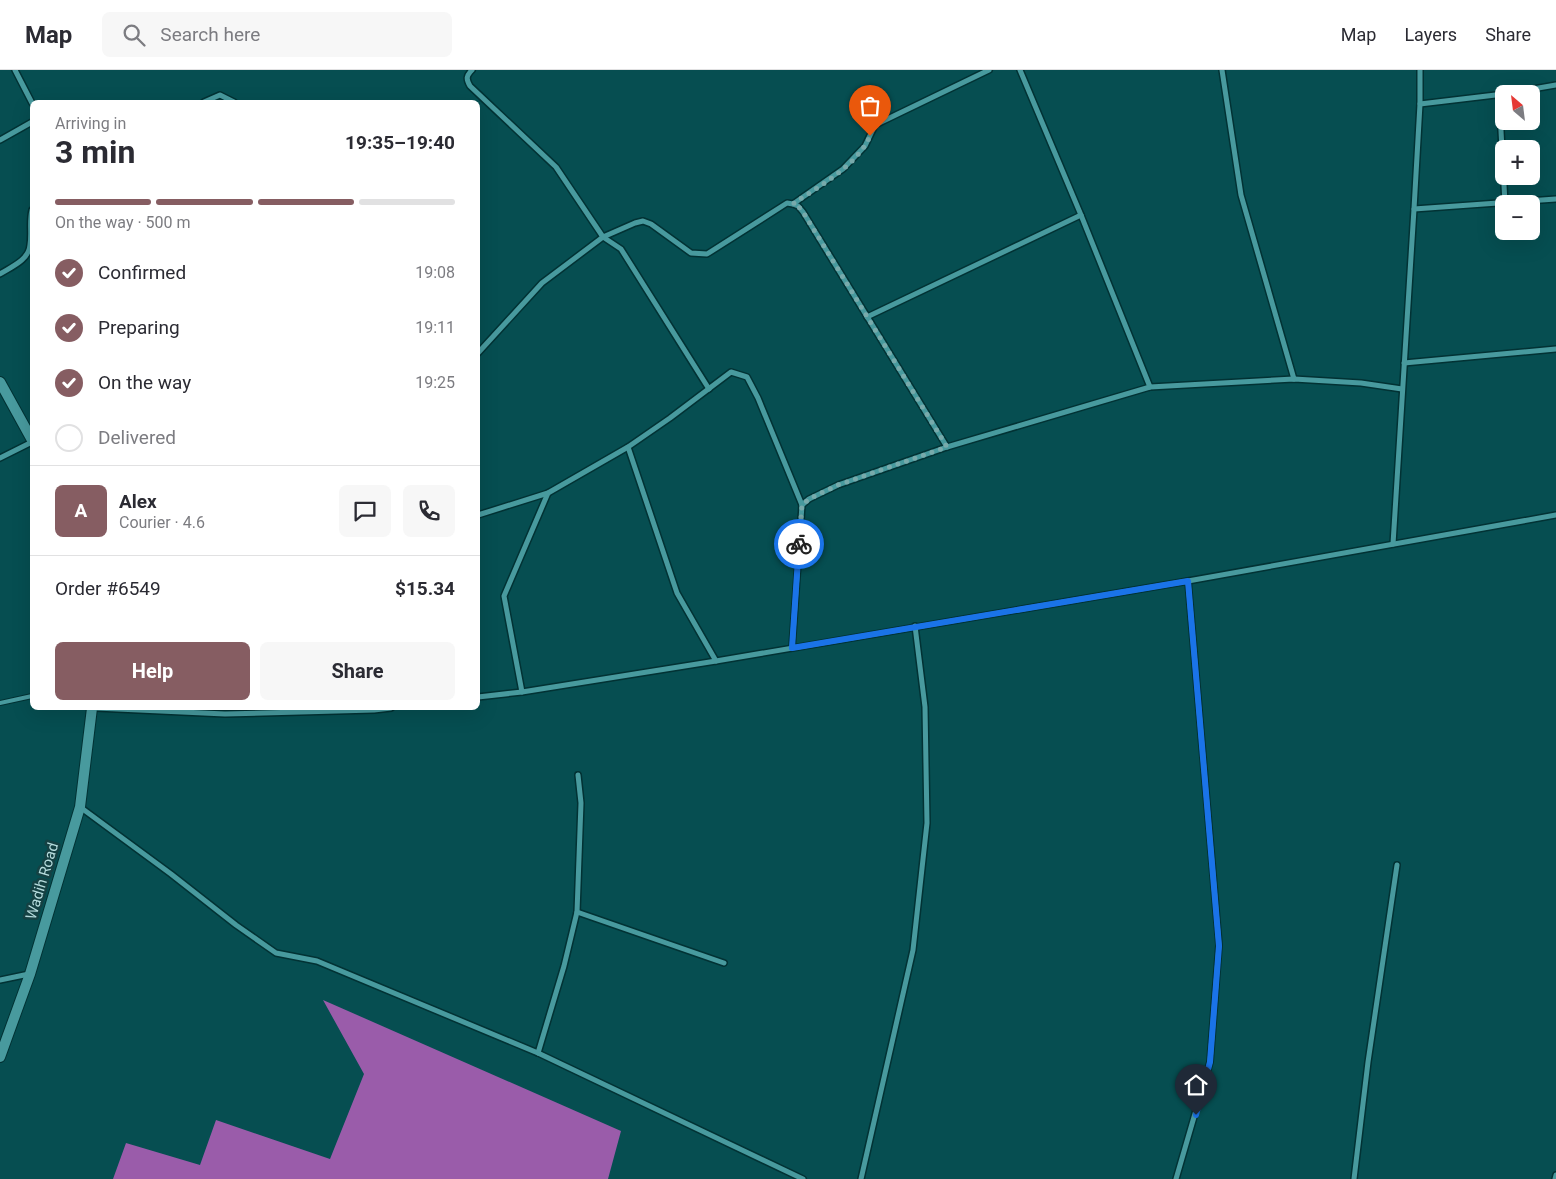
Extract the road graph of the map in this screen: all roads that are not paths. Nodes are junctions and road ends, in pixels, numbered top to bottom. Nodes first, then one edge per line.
1 (15, 70) edge
2 (472, 70) edge
3 (990, 70) edge
4 (1020, 70) edge
5 (1222, 70) edge
6 (1420, 70) edge
7 (1556, 85) edge
8 (1540, 88) edge
9 (1495, 95) edge
10 (30, 100) edge
11 (209, 100) edge
12 (230, 100) edge
13 (1420, 104) junction
14 (30, 123) edge
15 (1503, 130) edge
16 (0, 140) edge
17 (1505, 195) edge
18 (1556, 198) edge
19 (1540, 200) edge
20 (793, 204) junction
21 (1495, 204) edge
22 (1414, 209) junction
23 (1081, 214) junction
24 (30, 218) edge
25 (604, 237) junction
26 (30, 248) edge
27 (30, 248) edge
28 (0, 274) edge
29 (867, 317) junction
30 (1556, 349) edge
31 (480, 351) edge
32 (1404, 363) junction
33 (1294, 379) junction
34 (0, 382) edge
35 (1150, 387) junction
36 (709, 389) junction
37 (1402, 389) junction
38 (30, 437) edge
39 (30, 442) edge
40 (628, 447) junction
41 (947, 447) junction
42 (0, 458) edge
43 (548, 493) junction
44 (802, 505) junction
45 (480, 514) edge
46 (1556, 515) edge
47 (1393, 544) junction
48 (1188, 581) junction
49 (915, 626) junction
50 (792, 648) junction
51 (716, 661) junction
52 (522, 692) junction
53 (30, 696) edge
54 (480, 697) edge
55 (0, 703) edge
56 (92, 710) edge
57 (139, 710) edge
58 (223, 710) edge
59 (344, 710) edge
60 (225, 714) junction
61 (578, 775) dead end
62 (80, 807) junction
63 (1397, 865) dead end
64 (577, 912) junction
65 (724, 963) dead end
66 (30, 974) junction
67 (0, 980) edge
68 (538, 1053) junction
69 (0, 1057) edge
70 (803, 1179) edge
71 (861, 1179) edge
72 (1176, 1179) edge
73 (1354, 1179) edge

1 - 10 street
2 - 25 street
3 - 20 street
4 - 23 street
5 - 33 street
6 - 13 street
7 - 8 street
9 - 13 street
11 - 12 street
13 - 22 street
14 - 16 street
15 - 17 street
18 - 19 street
20 - 25 street
20 - 29 street
21 - 22 street
22 - 32 street
23 - 29 street
23 - 35 street
24 - 27 street
25 - 31 street
25 - 36 street
26 - 28 street
29 - 41 street
30 - 32 street
32 - 37 street
33 - 35 street
33 - 37 street
34 - 38 street
35 - 41 street
36 - 40 street
36 - 44 street
37 - 47 street
39 - 42 street
40 - 43 street
40 - 51 street
41 - 44 street
43 - 45 street
43 - 52 street
44 - 50 street
46 - 47 street
47 - 48 street
48 - 49 street
48 - 72 street
49 - 50 street
49 - 71 street
50 - 51 street
51 - 52 street
52 - 54 street
53 - 55 lane
56 - 62 street, Wadih Road
57 - 60 street
58 - 60 street
59 - 60 street
61 - 64 street
62 - 66 street, Wadih Road
62 - 68 street
63 - 73 street
64 - 65 street
64 - 68 street
66 - 67 street
66 - 69 street, Wadih Road
68 - 70 street

